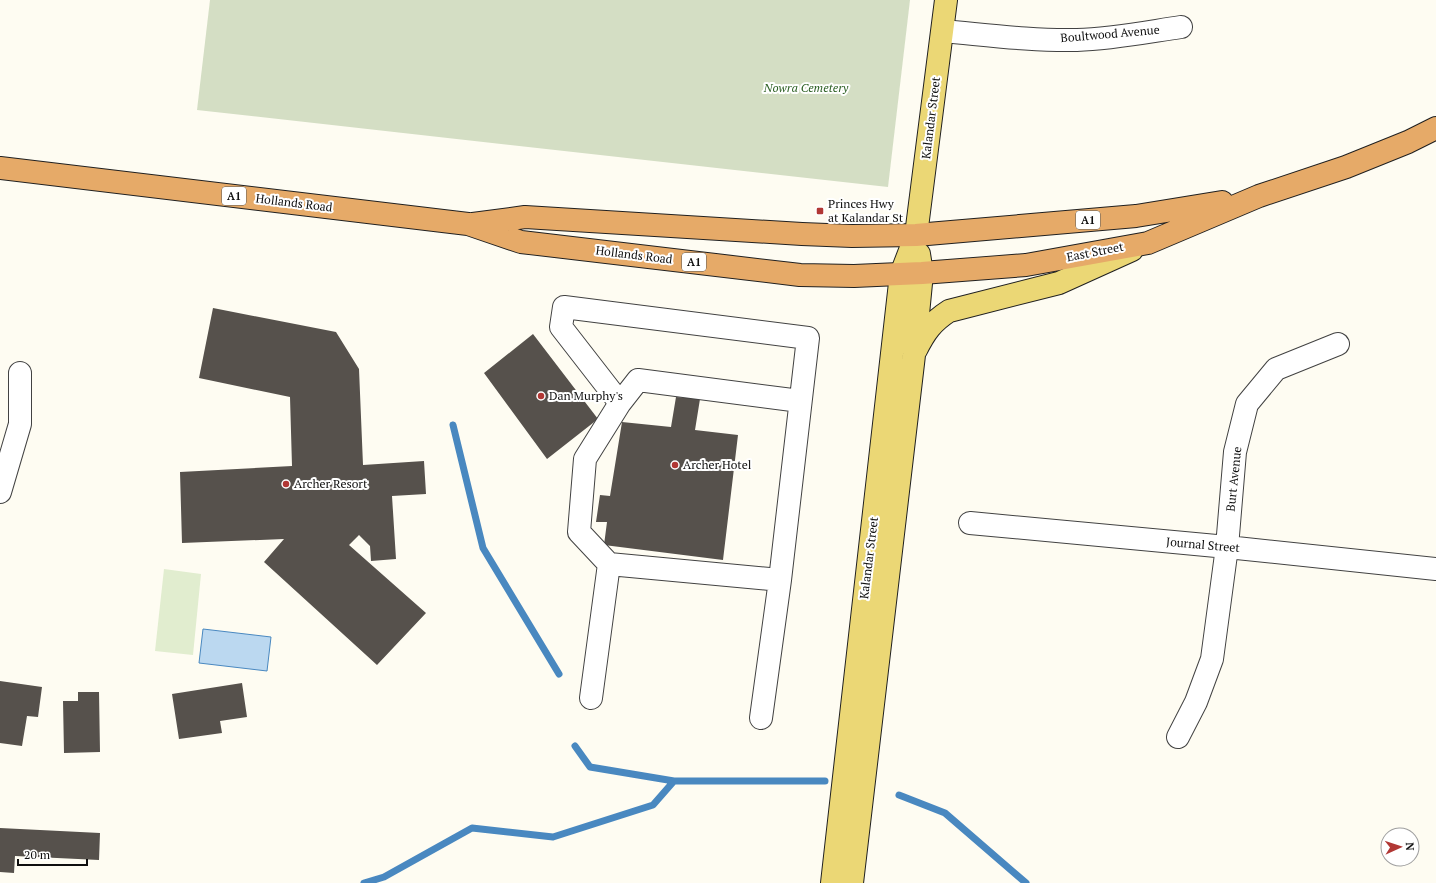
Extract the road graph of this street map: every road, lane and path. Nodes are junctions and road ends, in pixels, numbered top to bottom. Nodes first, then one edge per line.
1 (946, 0) edge
2 (1181, 27) dead end
3 (943, 31) junction
4 (1436, 128) edge
5 (0, 168) edge
6 (1259, 196) junction
7 (468, 224) junction
8 (916, 235) junction
9 (1148, 242) junction
10 (912, 274) junction
11 (1338, 344) dead end
12 (914, 355) junction
13 (20, 373) dead end
14 (800, 402) junction
15 (620, 403) junction
16 (0, 492) edge
17 (970, 523) dead end
18 (1227, 547) junction
19 (609, 564) junction
20 (1436, 569) edge
21 (780, 580) junction
22 (591, 698) dead end
23 (761, 718) dead end
24 (1178, 737) dead end
25 (832, 883) edge
26 (852, 883) edge

1 - 3 main road, Kalandar Street
2 - 3 street, Boultwood Avenue
3 - 8 main road, Kalandar Street
4 - 6 highway, East Street / A1
5 - 7 highway, Hollands Road / A1
6 - 8 highway, East Street / A1
6 - 9 highway, East Street / A1
7 - 8 highway, Hollands Road / A1
7 - 10 highway, Hollands Road / A1
8 - 10 main road, Kalandar Street
9 - 10 highway, East Street / A1
9 - 12 main road
10 - 12 main road, Kalandar Street
10 - 25 main road, Kalandar Street
11 - 18 street, Burt Avenue
12 - 26 main road, Kalandar Street
13 - 16 street
14 - 15 street
14 - 15 street
14 - 21 street
15 - 19 street
17 - 18 street, Journal Street
18 - 20 street, Journal Street
18 - 24 street, Burt Avenue
19 - 21 street
19 - 22 street
21 - 23 street

